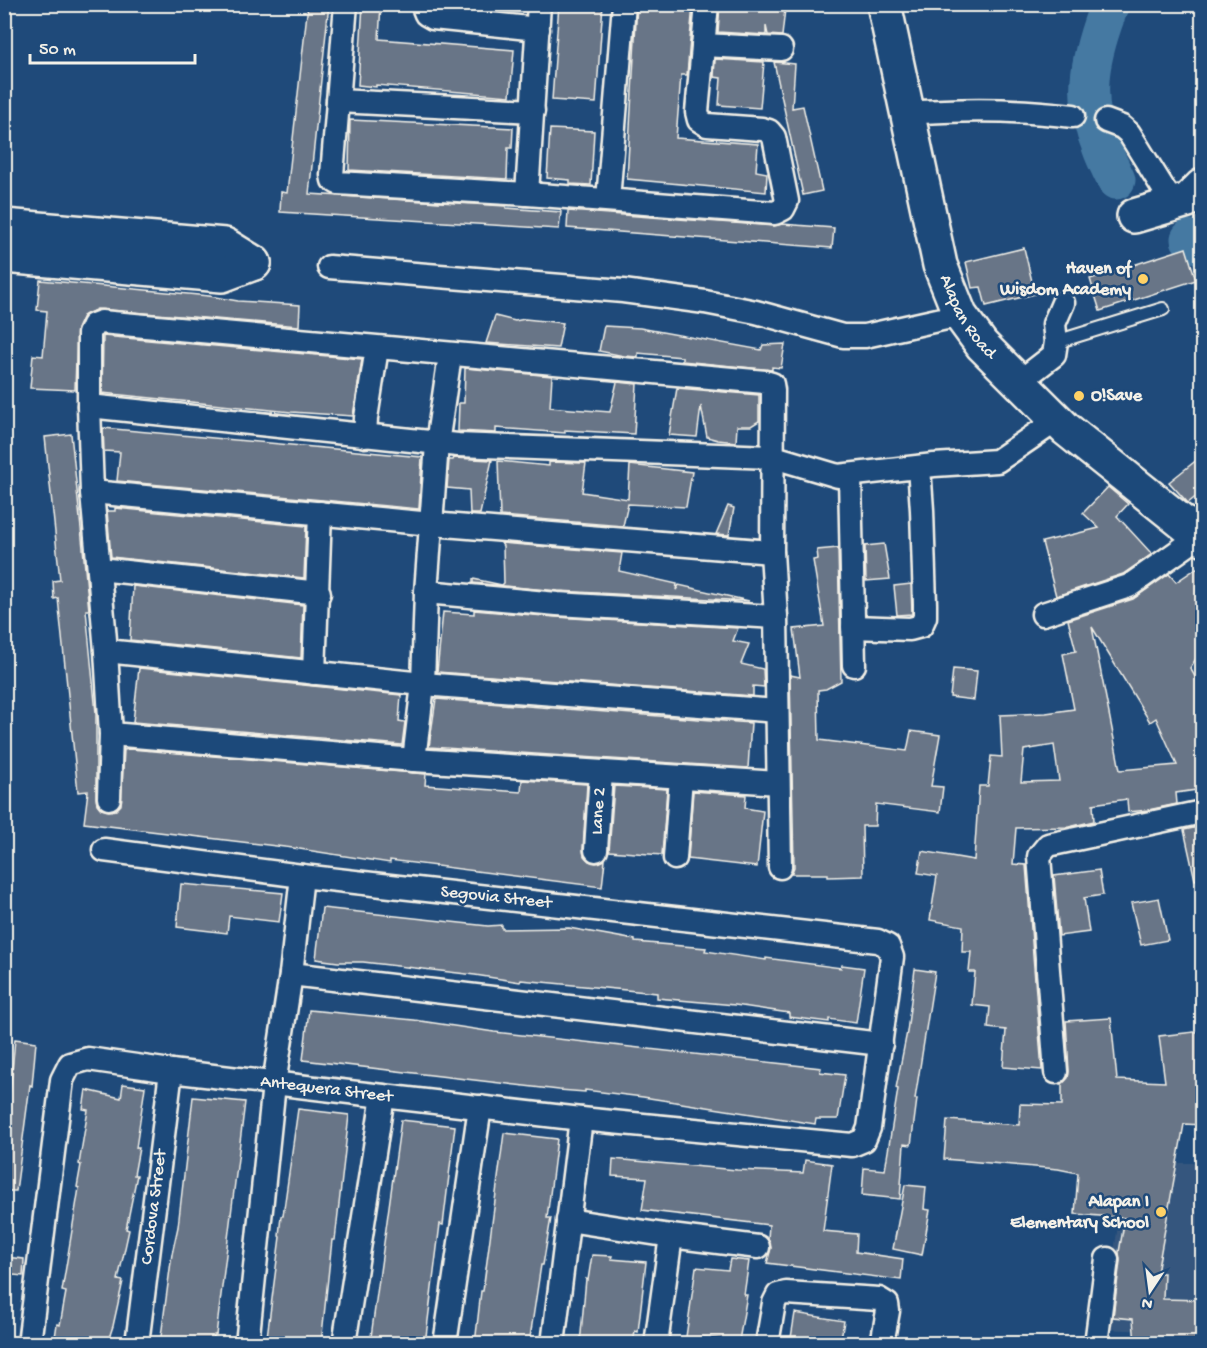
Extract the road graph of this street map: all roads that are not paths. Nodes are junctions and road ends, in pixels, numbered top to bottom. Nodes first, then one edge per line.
1 (346, 4) edge
2 (422, 4) edge
3 (539, 4) edge
4 (624, 4) edge
5 (706, 4) edge
6 (884, 4) edge
7 (538, 29) junction
8 (703, 45) junction
9 (781, 49) dead end
10 (339, 101) junction
11 (532, 111) junction
12 (908, 113) junction
13 (1073, 116) dead end
14 (1106, 121) dead end
15 (527, 194) junction
16 (1192, 198) edge
17 (608, 200) junction
18 (1134, 216) dead end
19 (4, 226) edge
20 (4, 256) edge
21 (329, 267) dead end
22 (1063, 303) dead end
23 (1163, 309) dead end
24 (947, 318) junction
25 (1056, 342) junction
26 (376, 348) junction
27 (450, 355) junction
28 (1019, 382) junction
29 (89, 406) junction
30 (1057, 420) junction
31 (365, 436) junction
32 (437, 444) junction
33 (774, 457) junction
34 (918, 467) junction
35 (850, 476) junction
36 (92, 492) junction
37 (320, 513) junction
38 (432, 524) junction
39 (1202, 536) edge
40 (772, 552) junction
41 (99, 569) junction
42 (426, 592) junction
43 (319, 593) junction
44 (1043, 614) dead end
45 (776, 617) junction
46 (853, 627) junction
47 (106, 651) junction
48 (854, 666) dead end
49 (314, 673) junction
50 (423, 684) junction
51 (777, 711) junction
52 (111, 734) junction
53 (414, 760) junction
54 (601, 772) junction
55 (681, 777) junction
56 (778, 783) junction
57 (109, 798) dead end
58 (1203, 812) edge
59 (104, 850) dead end
60 (596, 850) dead end
61 (675, 858) dead end
62 (780, 867) dead end
63 (302, 876) junction
64 (291, 974) junction
65 (881, 1044) junction
66 (171, 1071) junction
67 (1056, 1072) dead end
68 (274, 1084) junction
69 (383, 1096) junction
70 (480, 1107) junction
71 (582, 1119) junction
72 (568, 1220) junction
73 (671, 1236) junction
74 (758, 1247) dead end
75 (1107, 1259) dead end
76 (29, 1344) edge
77 (137, 1344) edge
78 (248, 1344) edge
79 (344, 1344) edge
80 (446, 1344) edge
81 (553, 1344) edge
82 (656, 1344) edge
83 (767, 1344) edge
84 (882, 1344) edge
85 (1095, 1344) edge

1 - 10 street
2 - 7 street
3 - 7 street
4 - 17 street
5 - 8 street
6 - 12 street, Alapan Road
7 - 11 street
8 - 9 street
8 - 17 street
10 - 11 street
10 - 15 street
11 - 15 street
12 - 13 street
12 - 24 street, Alapan Road
14 - 16 street
15 - 17 street
16 - 18 street
19 - 20 street
21 - 24 street
22 - 25 street
23 - 25 lane
24 - 28 street, Alapan Road
25 - 28 street
26 - 27 street
26 - 29 street
26 - 31 street
27 - 32 street
27 - 33 street
28 - 30 street, Alapan Road
29 - 31 street
29 - 36 street
30 - 34 street
30 - 39 street, Alapan Road
31 - 32 street
32 - 33 street
32 - 38 street
33 - 35 street
33 - 40 street
34 - 35 street
34 - 46 street
35 - 46 street
36 - 37 street
36 - 41 street
37 - 38 street
37 - 43 street
38 - 40 street
38 - 42 street
39 - 44 street
40 - 45 street
41 - 43 street
41 - 47 street
42 - 45 street
42 - 50 street
43 - 49 street
45 - 51 street
46 - 48 street
47 - 49 street
47 - 52 street
49 - 50 street
50 - 51 street
50 - 53 street
51 - 56 street
52 - 53 street
52 - 57 street
53 - 54 street
54 - 55 street
54 - 60 street, Lane 2
55 - 56 street
55 - 61 street
56 - 62 street
58 - 67 street
59 - 63 street, Segovia Street
63 - 64 street
63 - 65 street, Segovia Street
64 - 65 street
64 - 68 street
65 - 71 street, Antequera Street
66 - 68 street, Antequera Street
66 - 76 street, Antequera Street
66 - 77 street, Cordova Street
68 - 69 street, Antequera Street
68 - 78 street
69 - 70 street, Antequera Street
69 - 79 street
70 - 71 street, Antequera Street
70 - 80 street
71 - 72 street
72 - 73 street
72 - 81 street
73 - 74 street
73 - 82 street
75 - 85 street
83 - 84 street

